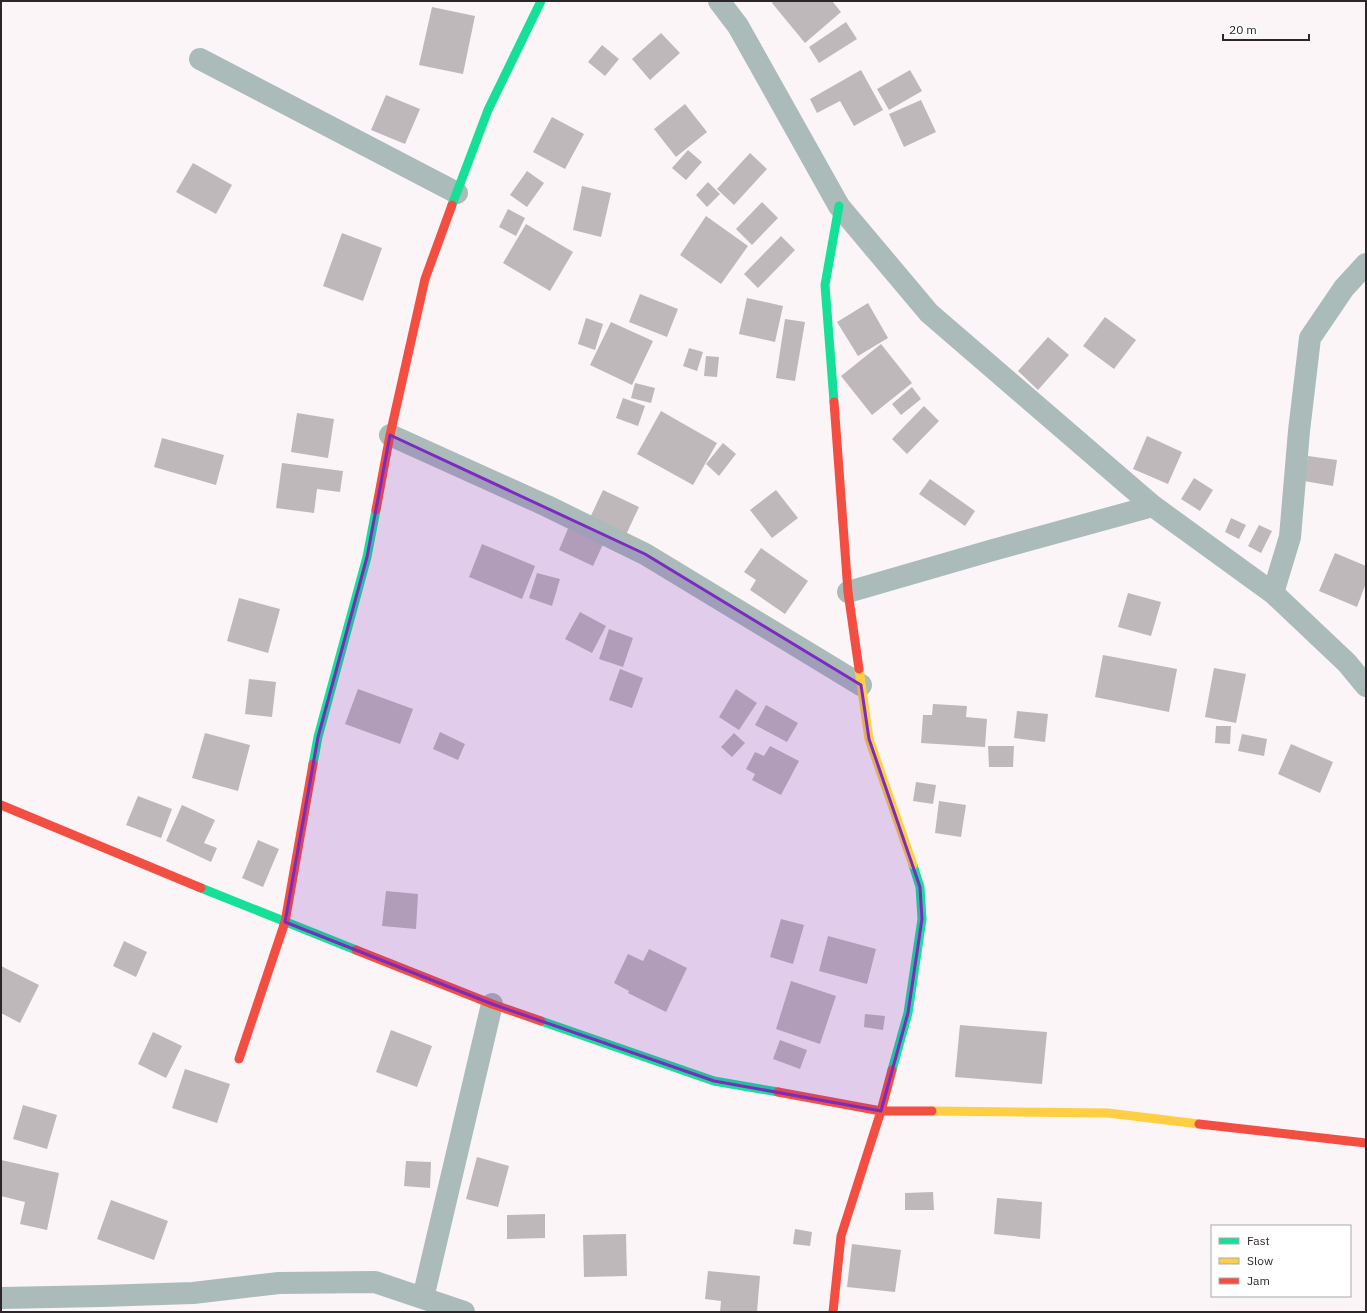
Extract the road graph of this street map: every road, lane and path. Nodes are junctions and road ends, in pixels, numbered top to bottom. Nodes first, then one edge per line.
1 (541, 1) edge
2 (719, 1) edge
3 (200, 59) dead end
4 (457, 193) junction
5 (839, 206) junction
6 (1366, 264) edge
7 (390, 435) junction
8 (1153, 506) junction
9 (848, 592) junction
10 (1273, 593) junction
11 (861, 685) junction
12 (1366, 686) edge
13 (1, 805) edge
14 (285, 922) junction
15 (492, 1004) junction
16 (239, 1059) dead end
17 (881, 1111) junction
18 (1366, 1143) edge
19 (1, 1298) edge
20 (423, 1298) junction
21 (102, 1304) edge
22 (459, 1311) edge
23 (833, 1312) edge

1 - 4 street
2 - 5 street
3 - 4 street
4 - 7 street
5 - 8 street
5 - 9 street
6 - 10 street
7 - 11 street
7 - 14 street
8 - 9 street
8 - 10 street
9 - 11 street
10 - 12 street
11 - 17 street
13 - 14 street
14 - 15 street
14 - 16 street
15 - 17 street
15 - 20 street
17 - 18 street
17 - 23 street
19 - 21 street
20 - 21 street
20 - 22 street

